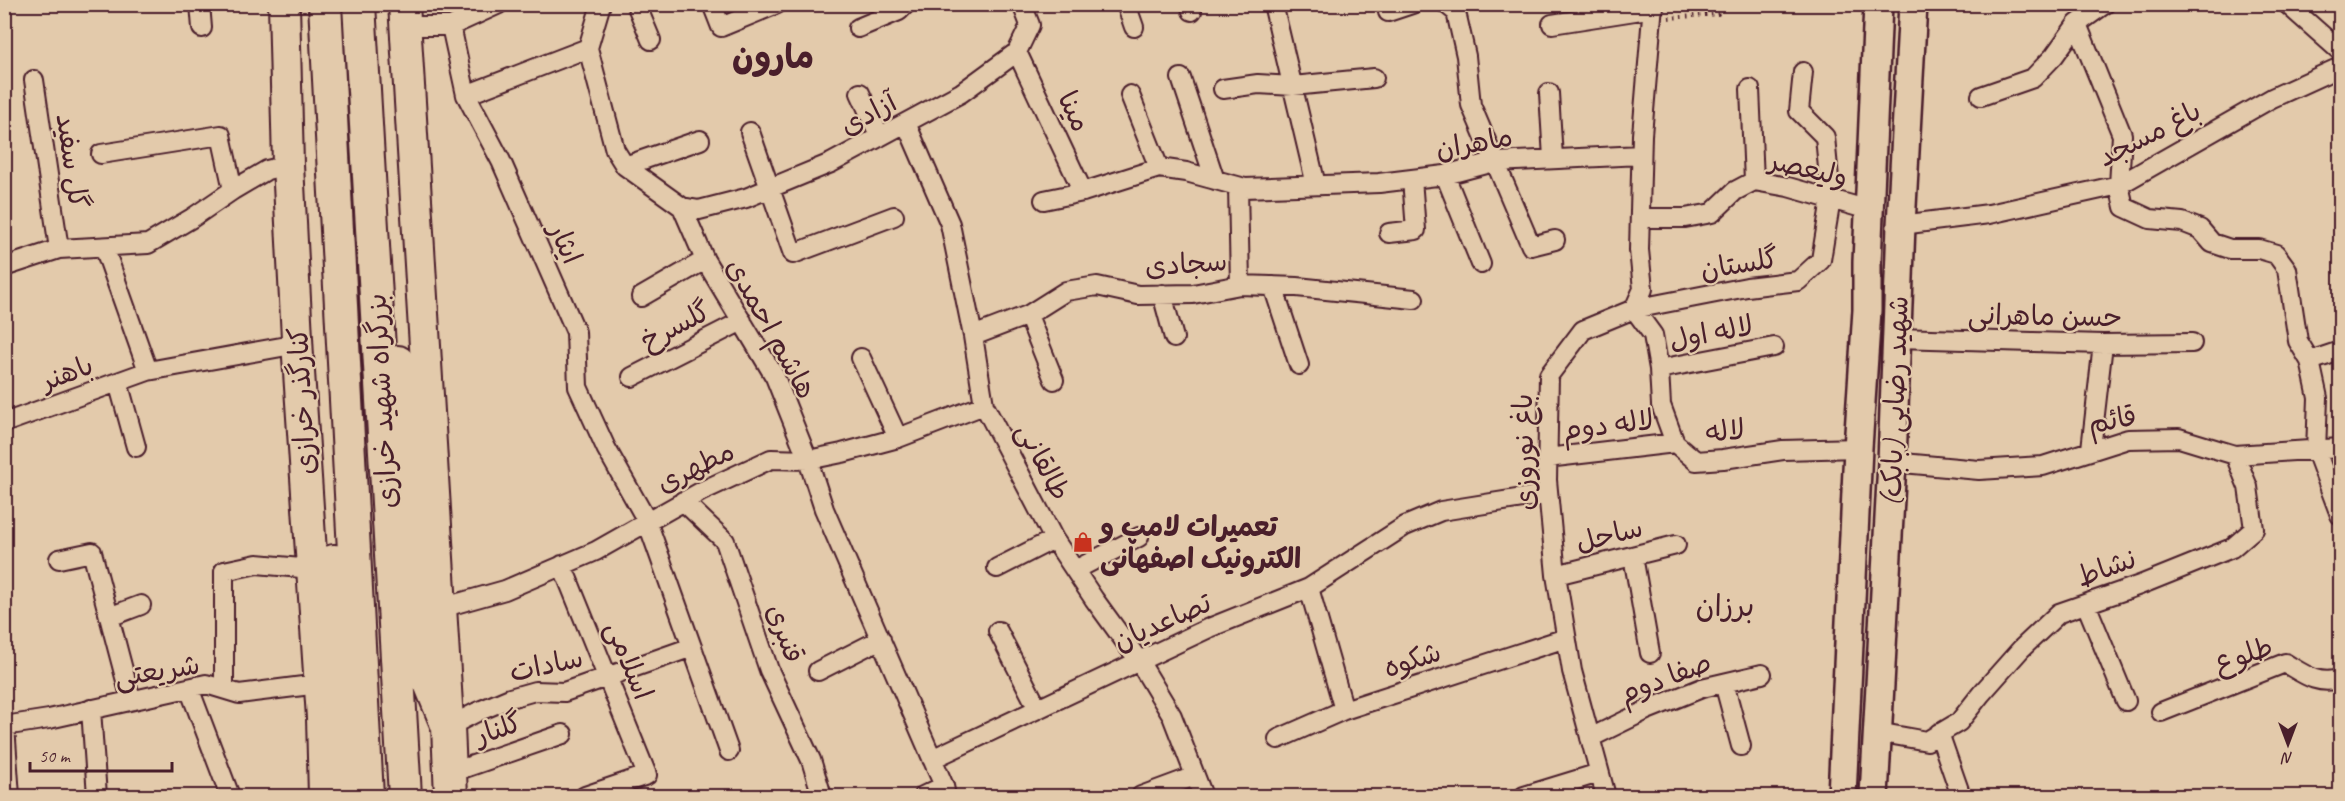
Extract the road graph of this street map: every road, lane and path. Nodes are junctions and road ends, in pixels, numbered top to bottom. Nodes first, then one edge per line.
1 (200, 4) edge
2 (284, 4) edge
3 (325, 4) edge
4 (359, 4) edge
5 (499, 4) edge
6 (601, 4) edge
7 (636, 4) edge
8 (711, 4) edge
9 (777, 4) edge
10 (906, 4) edge
11 (1022, 4) edge
12 (1126, 4) edge
13 (1273, 4) edge
14 (1412, 4) edge
15 (1446, 4) edge
16 (1717, 4) edge
17 (1878, 4) edge
18 (1913, 4) edge
19 (2105, 4) edge
20 (2287, 4) edge
21 (1653, 6) edge
22 (1388, 12) dead end
23 (405, 15) edge
24 (1552, 24) dead end
25 (2077, 24) junction
26 (451, 26) junction
27 (1134, 27) dead end
28 (202, 28) dead end
29 (858, 28) dead end
30 (651, 40) dead end
31 (588, 48) junction
32 (2340, 51) edge
33 (1017, 52) junction
34 (2340, 67) edge
35 (1803, 72) dead end
36 (1181, 78) dead end
37 (1374, 78) dead end
38 (34, 80) dead end
39 (1293, 86) junction
40 (1223, 88) dead end
41 (1750, 88) dead end
42 (860, 93) dead end
43 (1549, 93) dead end
44 (466, 94) junction
45 (1130, 94) dead end
46 (1981, 96) dead end
47 (364, 115) junction
48 (906, 123) junction
49 (750, 132) dead end
50 (880, 137) junction
51 (700, 140) dead end
52 (102, 154) dead end
53 (1641, 155) junction
54 (1553, 158) junction
55 (1494, 162) junction
56 (288, 165) junction
57 (625, 166) junction
58 (1159, 168) junction
59 (1445, 175) junction
60 (1412, 179) junction
61 (1215, 180) junction
62 (1754, 181) junction
63 (2119, 184) junction
64 (1316, 185) junction
65 (1238, 186) junction
66 (771, 188) junction
67 (233, 190) junction
68 (1083, 192) junction
69 (1831, 199) junction
70 (1044, 200) dead end
71 (682, 207) junction
72 (1869, 210) junction
73 (894, 216) dead end
74 (1640, 219) junction
75 (1901, 225) junction
76 (1389, 233) dead end
77 (1555, 240) dead end
78 (104, 248) junction
79 (59, 249) junction
80 (705, 260) junction
81 (1481, 264) dead end
82 (4, 267) edge
83 (340, 272) junction
84 (1240, 285) junction
85 (1273, 286) junction
86 (1162, 294) junction
87 (641, 297) dead end
88 (1414, 299) dead end
89 (1634, 309) junction
90 (1867, 310) junction
91 (1897, 310) junction
92 (1028, 315) junction
93 (742, 321) junction
94 (974, 336) junction
95 (1174, 338) dead end
96 (1897, 338) junction
97 (2192, 343) dead end
98 (298, 344) junction
99 (2103, 344) junction
100 (1774, 347) dead end
101 (2340, 351) edge
102 (861, 358) dead end
103 (2310, 361) junction
104 (1299, 365) dead end
105 (1659, 369) junction
106 (148, 371) junction
107 (632, 377) dead end
108 (1054, 380) dead end
109 (118, 382) junction
110 (984, 405) junction
111 (4, 423) edge
112 (898, 438) junction
113 (1675, 443) junction
114 (136, 447) dead end
115 (1858, 448) junction
116 (2340, 448) edge
117 (2091, 449) junction
118 (2316, 451) junction
119 (2235, 455) junction
120 (1547, 458) junction
121 (808, 460) junction
122 (1892, 462) junction
123 (1548, 494) junction
124 (683, 501) junction
125 (2340, 515) edge
126 (647, 521) junction
127 (1139, 537) dead end
128 (1054, 539) junction
129 (1676, 545) dead end
130 (1633, 556) junction
131 (59, 559) dead end
132 (562, 566) junction
133 (997, 568) dead end
134 (312, 569) junction
135 (1075, 570) junction
136 (1556, 575) junction
137 (1309, 588) junction
138 (141, 604) dead end
139 (2086, 604) junction
140 (441, 608) junction
141 (109, 617) junction
142 (998, 631) dead end
143 (1566, 638) junction
144 (881, 639) junction
145 (692, 647) junction
146 (1650, 653) dead end
147 (1139, 660) junction
148 (818, 671) dead end
149 (1762, 674) dead end
150 (608, 678) junction
151 (2340, 679) edge
152 (1724, 683) junction
153 (319, 684) junction
154 (189, 688) junction
155 (224, 689) junction
156 (131, 700) junction
157 (2126, 701) dead end
158 (91, 709) junction
159 (1038, 709) junction
160 (1344, 710) junction
161 (2161, 712) dead end
162 (5, 726) edge
163 (448, 727) junction
164 (1877, 732) junction
165 (563, 734) dead end
166 (1939, 734) junction
167 (1590, 738) junction
168 (1278, 739) dead end
169 (1741, 746) dead end
170 (729, 751) dead end
171 (932, 759) junction
172 (1599, 772) junction
173 (1195, 776) junction
174 (451, 785) edge
175 (945, 791) edge
176 (10, 796) edge
177 (97, 796) edge
178 (230, 796) edge
179 (324, 796) edge
180 (340, 796) edge
181 (367, 796) edge
182 (405, 796) edge
183 (585, 796) edge
184 (822, 796) edge
185 (923, 796) edge
186 (1141, 796) edge
187 (1203, 796) edge
188 (1524, 796) edge
189 (1606, 796) edge
190 (1842, 796) edge
191 (1874, 796) edge
192 (1961, 796) edge

1 - 28 street
2 - 56 main road, کنارگذر خرازی
3 - 83 highway, بزرگراه شهید خرازی
4 - 47 highway, بزرگراه شهید خرازی
5 - 26 street
6 - 31 street
7 - 30 street
8 - 9 street
10 - 29 street
11 - 33 street, آزادی
12 - 27 street
13 - 39 street
14 - 22 street
15 - 55 street
16 - 21 path
17 - 72 main road, شهید رضایی (بابک)
18 - 75 main road, شهید رضایی (بابک)
19 - 25 street
20 - 32 street
21 - 24 street
21 - 53 street
23 - 26 street
23 - 140 main road
25 - 46 street
25 - 63 street
26 - 44 street, ایثار
31 - 44 street
31 - 57 street
33 - 48 street, آزادی
33 - 68 street, مینا
34 - 63 street, باغ مسجد
35 - 69 street, گلستان
36 - 61 street
37 - 39 street
38 - 79 street, گل سفید
39 - 40 street
39 - 64 street
41 - 62 street
42 - 50 street
43 - 54 street
44 - 126 street, ایثار
45 - 58 street
47 - 163 highway
47 - 182 highway, بزرگراه شهید خرازی
48 - 50 street, آزادی
48 - 94 street, طالقانی
49 - 66 street
50 - 66 street, آزادی
51 - 57 street
52 - 67 street
53 - 54 street, ماهران
53 - 74 street
54 - 55 street, ماهران
55 - 59 street, ماهران
55 - 77 street
56 - 67 street
56 - 98 main road, کنارگذر خرازی
57 - 71 street
58 - 61 street, ماهران
58 - 68 street, ماهران
59 - 60 street, ماهران
59 - 81 street
60 - 64 street, ماهران
60 - 76 street
61 - 65 street, ماهران
62 - 69 street, ولیعصر
62 - 74 street, ولیعصر
63 - 75 street, باغ مسجد
63 - 103 street
64 - 65 street, ماهران
65 - 84 street
66 - 71 street, آزادی
66 - 73 street
67 - 78 street
68 - 70 street, ماهران
69 - 72 street, ولیعصر
69 - 89 street, گلستان
71 - 80 street, هاشم احمدی
72 - 90 main road, شهید رضایی (بابک)
74 - 89 street
75 - 91 main road, شهید رضایی (بابک)
78 - 79 street
78 - 106 street
79 - 82 street
80 - 87 street
80 - 93 street, هاشم احمدی
83 - 180 highway
83 - 181 highway, بزرگراه شهید خرازی
84 - 85 street, سجادی
84 - 86 street, سجادی
85 - 88 street, سجادی
85 - 104 street
86 - 92 street, سجادی
86 - 95 street
89 - 105 street, لاله
89 - 120 street, باغ نوروزی
90 - 91 main road
90 - 115 main road, شهید رضایی (بابک)
91 - 96 main road, شهید رضایی (بابک)
92 - 94 street, سجادی
92 - 108 street
93 - 107 street, گلسرخ
93 - 121 street, هاشم احمدی
94 - 110 street, طالقانی
96 - 99 street, حسن ماهرانی
96 - 122 main road, شهید رضایی (بابک)
97 - 99 street, حسن ماهرانی
98 - 106 street, باهنر
98 - 134 main road, کنارگذر خرازی
99 - 117 street
100 - 105 street, لاله اول
101 - 103 street
102 - 112 street
103 - 118 street
105 - 113 street, لاله
106 - 109 street, باهنر
109 - 111 street, باهنر
109 - 114 street
110 - 112 street, مطهری
110 - 128 street, طالقانی
112 - 121 street, مطهری
113 - 115 street, لاله
113 - 120 street, لاله دوم
115 - 190 main road, شهید رضایی (بابک)
116 - 118 street, قائم
117 - 119 street, قائم
117 - 122 street, قائم
118 - 119 street, قائم
118 - 125 street
119 - 139 street, نشاط
120 - 123 street, باغ نوروزی
121 - 124 street, مطهری
121 - 144 street, هاشم احمدی
122 - 164 main road, شهید رضایی (بابک)
123 - 136 street, باغ نوروزی
123 - 137 street, تصاعدیان
124 - 126 street, مطهری
124 - 184 street, قنبری
126 - 132 street, مطهری
126 - 145 street, ایثار
127 - 135 street
128 - 133 street
128 - 135 street, طالقانی
129 - 130 street, ساحل
130 - 136 street, ساحل
130 - 146 street
131 - 141 street
132 - 140 street, مطهری
132 - 150 street, اسلامی
134 - 153 main road, کنارگذر خرازی
134 - 155 street
135 - 147 street, طالقانی
136 - 143 street, باغ نوروزی
137 - 147 street, تصاعدیان
137 - 160 street
138 - 141 street
139 - 157 street
139 - 166 street, نشاط
140 - 163 main road
141 - 156 street
142 - 159 street
143 - 160 street, شکوه
143 - 167 street, باغ نوروزی
144 - 148 street
144 - 171 street, هاشم احمدی
145 - 150 street, سادات
145 - 170 street, ایثار
147 - 159 street, تصاعدیان
147 - 173 street, طالقانی
149 - 152 street, صفا دوم
150 - 163 street, سادات
150 - 183 street, اسلامی
151 - 161 street, طلوع
152 - 167 street, صفا دوم
152 - 169 street
153 - 155 street, شریعتی
153 - 179 main road, کنارگذر خرازی
154 - 155 street, شریعتی
154 - 156 street, شریعتی
154 - 178 street
156 - 158 street, شریعتی
158 - 162 street, شریعتی
158 - 177 street
159 - 171 street, تصاعدیان
160 - 168 street, شکوه
162 - 176 street
163 - 174 highway
164 - 166 street, نشاط
164 - 191 main road, شهید رضایی (بابک)
165 - 174 street, گلنار
166 - 192 street
167 - 172 street, باغ نوروزی
171 - 175 street, هاشم احمدی
172 - 188 street
172 - 189 street, باغ نوروزی
173 - 186 street
173 - 187 street, طالقانی
175 - 185 street

